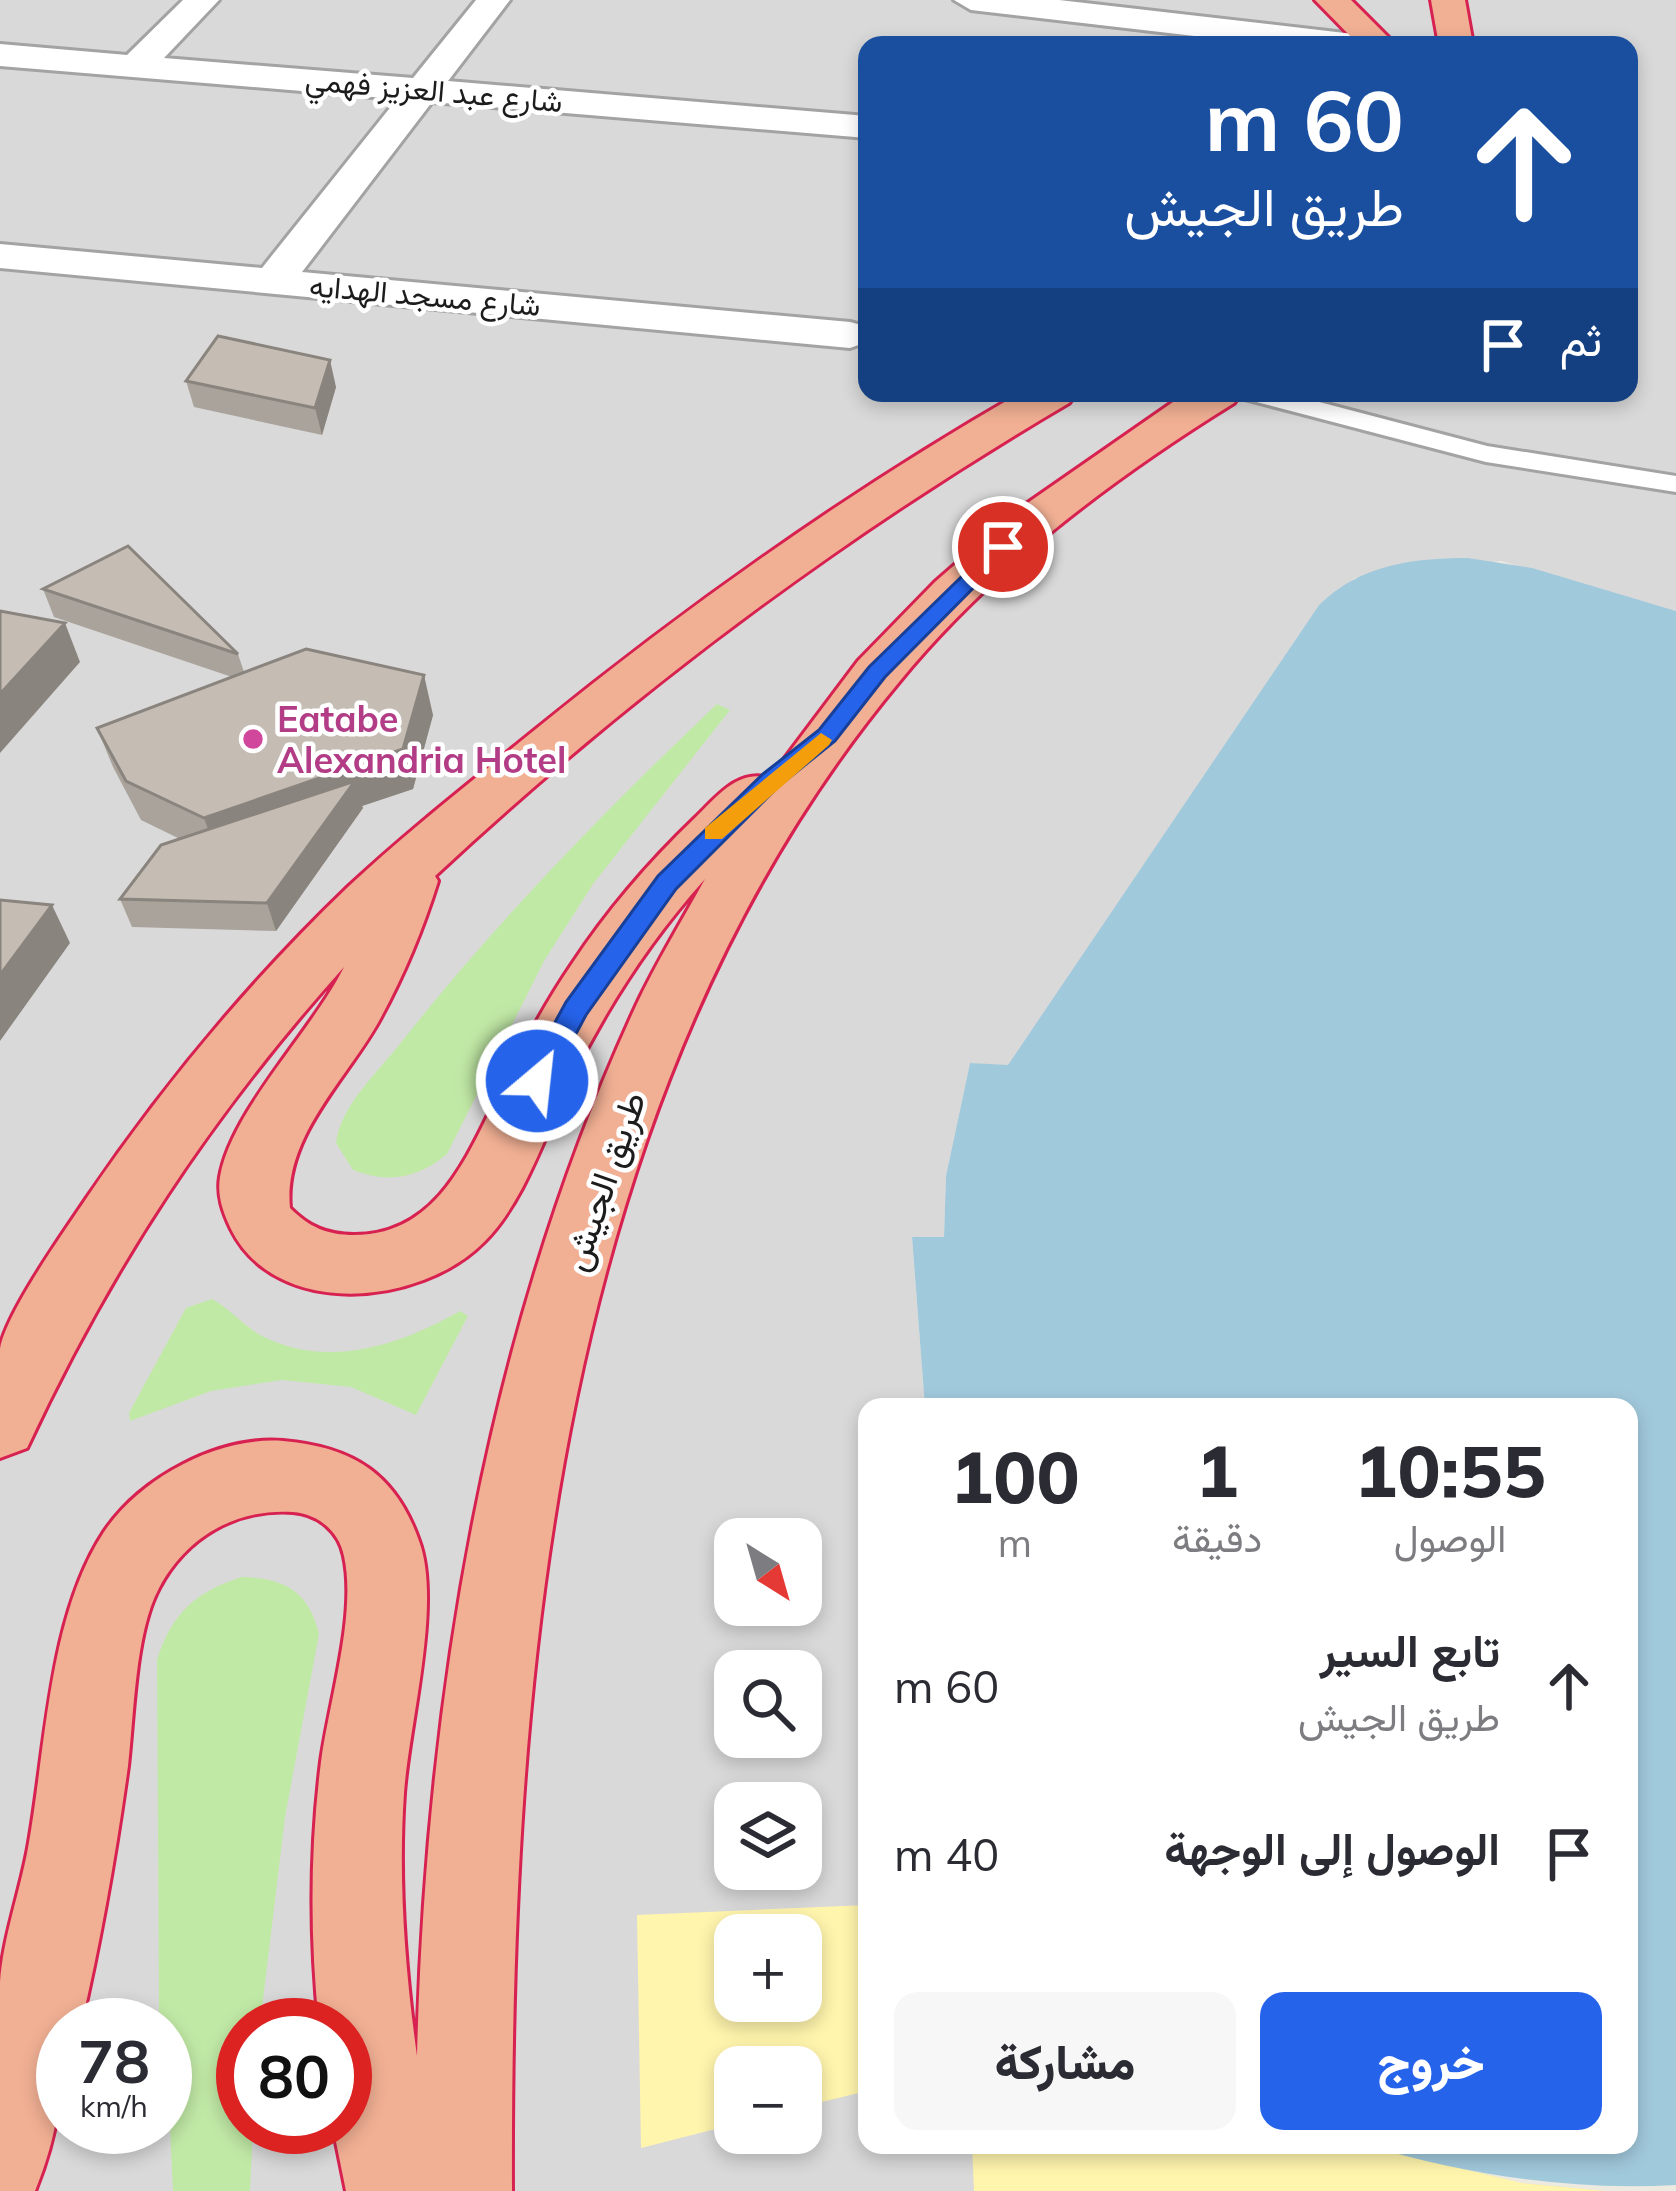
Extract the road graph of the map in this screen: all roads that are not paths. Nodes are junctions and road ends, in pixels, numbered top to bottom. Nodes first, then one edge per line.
1 (202, 0) edge
2 (493, 0) edge
3 (971, 0) edge
4 (1332, 0) edge
5 (1448, 0) edge
6 (1170, 10) edge
7 (1313, 36) edge
8 (1370, 36) edge
9 (1454, 36) edge
10 (0, 55) edge
11 (136, 66) junction
12 (423, 89) junction
13 (858, 126) edge
14 (0, 256) edge
15 (274, 280) junction
16 (850, 335) dead end
17 (1038, 402) edge
18 (1204, 402) edge
19 (1288, 402) edge
20 (1676, 484) edge
21 (827, 735) junction
22 (414, 861) junction
23 (0, 1424) edge
24 (0, 2157) edge
25 (395, 2191) edge
26 (463, 2191) edge

1 - 11 street
2 - 12 street
3 - 6 street
4 - 8 highway
5 - 9 highway
6 - 7 street
10 - 11 street, شارع عبد العزيز فهمي
11 - 12 street, شارع عبد العزيز فهمي
12 - 13 street, شارع عبد العزيز فهمي
12 - 15 street
14 - 15 street, شارع مسجد الهدايه
15 - 16 street, شارع مسجد الهدايه
17 - 22 highway
18 - 21 highway, طريق الجيش
19 - 20 lane
21 - 22 highway
21 - 26 highway, طريق الجيش
22 - 23 highway
24 - 25 highway

